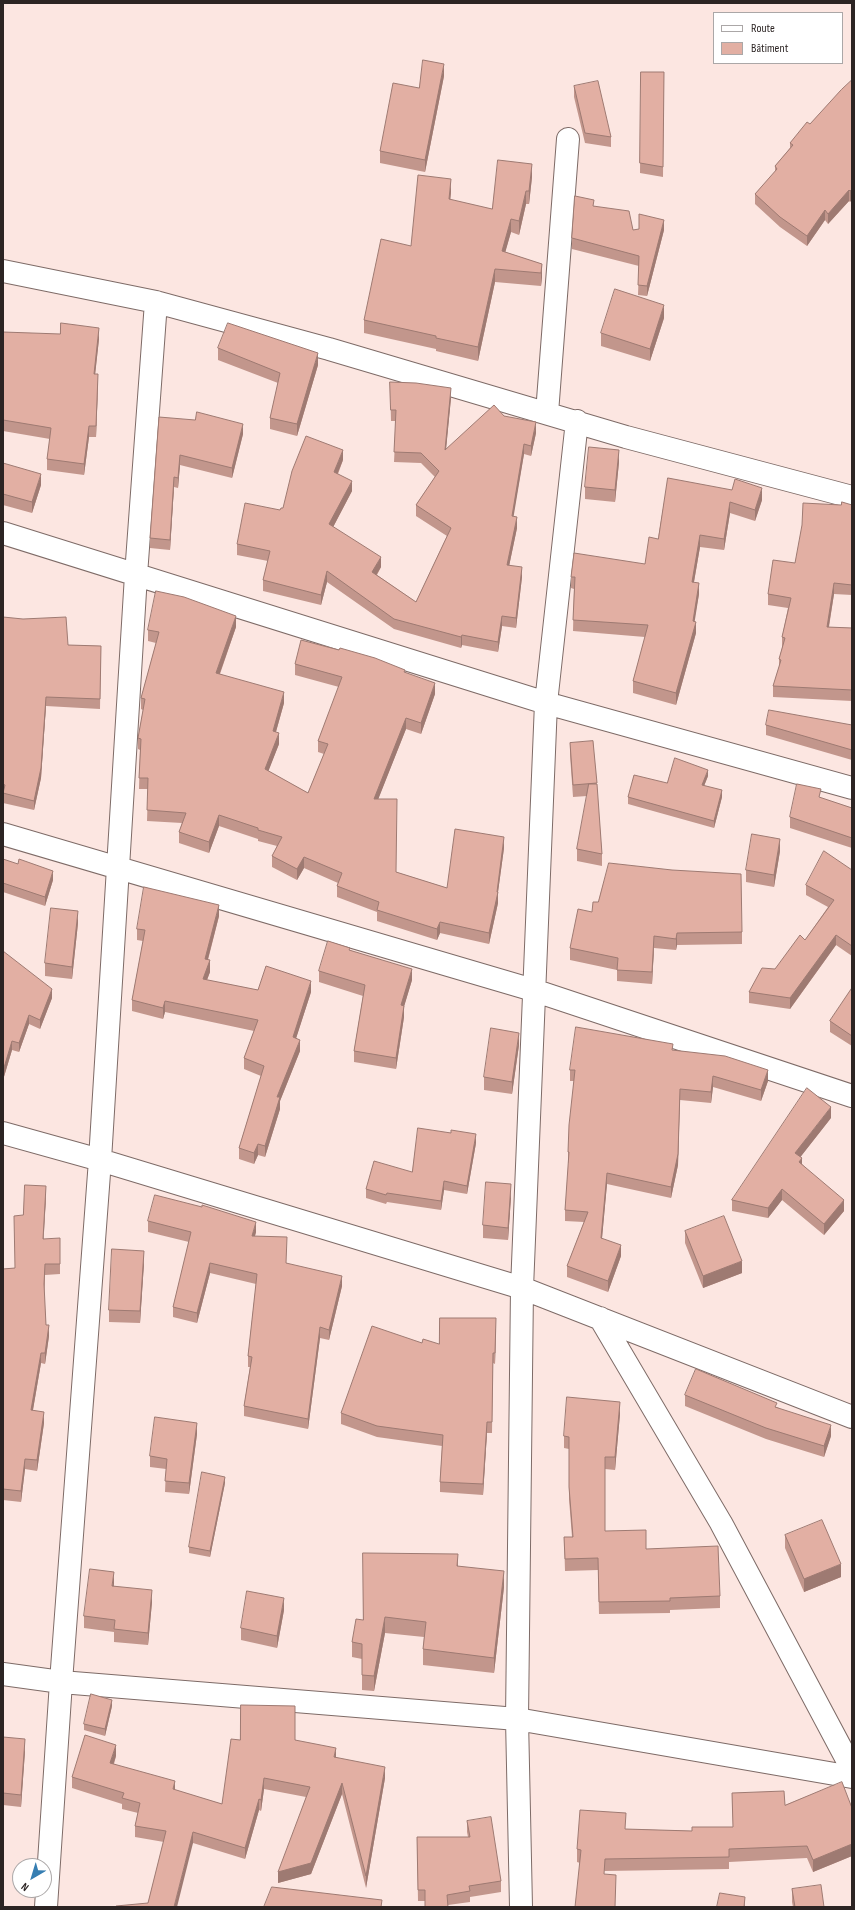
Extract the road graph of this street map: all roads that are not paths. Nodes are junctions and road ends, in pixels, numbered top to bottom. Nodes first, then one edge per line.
1 (568, 139) dead end
2 (3, 271) edge
3 (156, 302) junction
4 (547, 414) junction
5 (577, 422) junction
6 (852, 497) edge
7 (3, 533) edge
8 (136, 575) junction
9 (546, 703) junction
10 (852, 788) edge
11 (3, 834) edge
12 (117, 867) junction
13 (534, 990) junction
14 (852, 1096) edge
15 (3, 1133) edge
16 (100, 1160) junction
17 (522, 1288) junction
18 (600, 1318) junction
19 (852, 1417) edge
20 (3, 1674) edge
21 (61, 1682) junction
22 (517, 1718) junction
23 (852, 1769) edge
24 (852, 1777) edge
25 (46, 1907) edge
26 (522, 1907) edge

1 - 4 street
2 - 3 street
3 - 4 street
3 - 8 street
4 - 5 street
5 - 6 street
5 - 9 street
7 - 8 street
8 - 9 street
8 - 12 street
9 - 10 street
9 - 13 street
11 - 12 street
12 - 13 street
12 - 16 street
13 - 14 street
13 - 17 street
15 - 16 street
16 - 17 street
16 - 21 street
17 - 18 street
17 - 22 street
18 - 19 street
18 - 23 street
20 - 21 street
21 - 22 street
21 - 25 street
22 - 24 street
22 - 26 street

